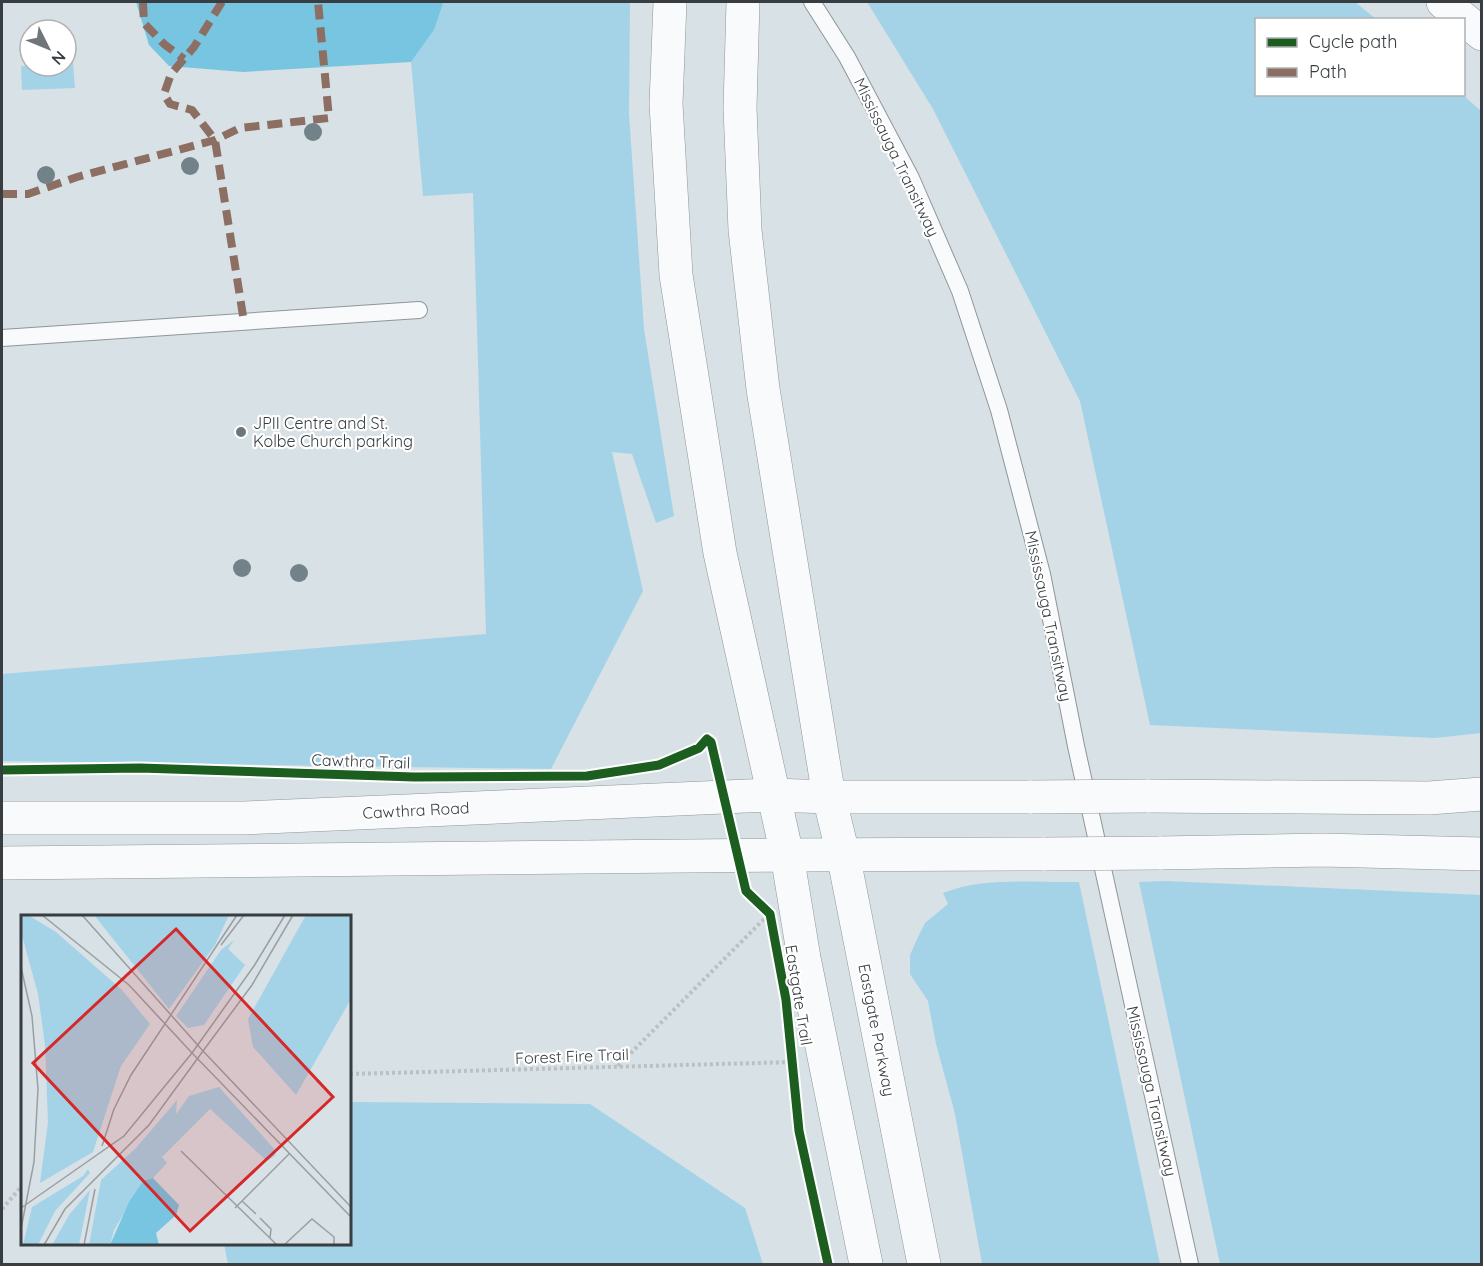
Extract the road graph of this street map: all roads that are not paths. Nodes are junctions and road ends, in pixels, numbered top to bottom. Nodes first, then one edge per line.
1 (670, 2) edge
2 (743, 2) edge
3 (812, 2) edge
4 (1443, 2) edge
5 (1462, 18) edge
6 (1465, 20) edge
7 (1482, 34) edge
8 (419, 310) dead end
9 (2, 338) edge
10 (1482, 794) edge
11 (772, 795) junction
12 (830, 797) junction
13 (2, 818) edge
14 (843, 854) junction
15 (1482, 854) edge
16 (787, 855) junction
17 (2, 863) edge
18 (866, 1264) edge
19 (924, 1264) edge
20 (1190, 1264) edge

1 - 11 main road
2 - 12 main road, Eastgate Parkway
3 - 20 lane, Mississauga Transitway
4 - 5 main road
6 - 7 main road
8 - 9 lane
10 - 12 main road, Cawthra Road, bridge
11 - 12 main road, Cawthra Road
11 - 13 main road, Cawthra Road
11 - 16 main road
12 - 14 main road, Eastgate Parkway
14 - 15 main road, bridge
14 - 16 main road
14 - 19 main road, Eastgate Parkway
16 - 17 main road
16 - 18 main road

